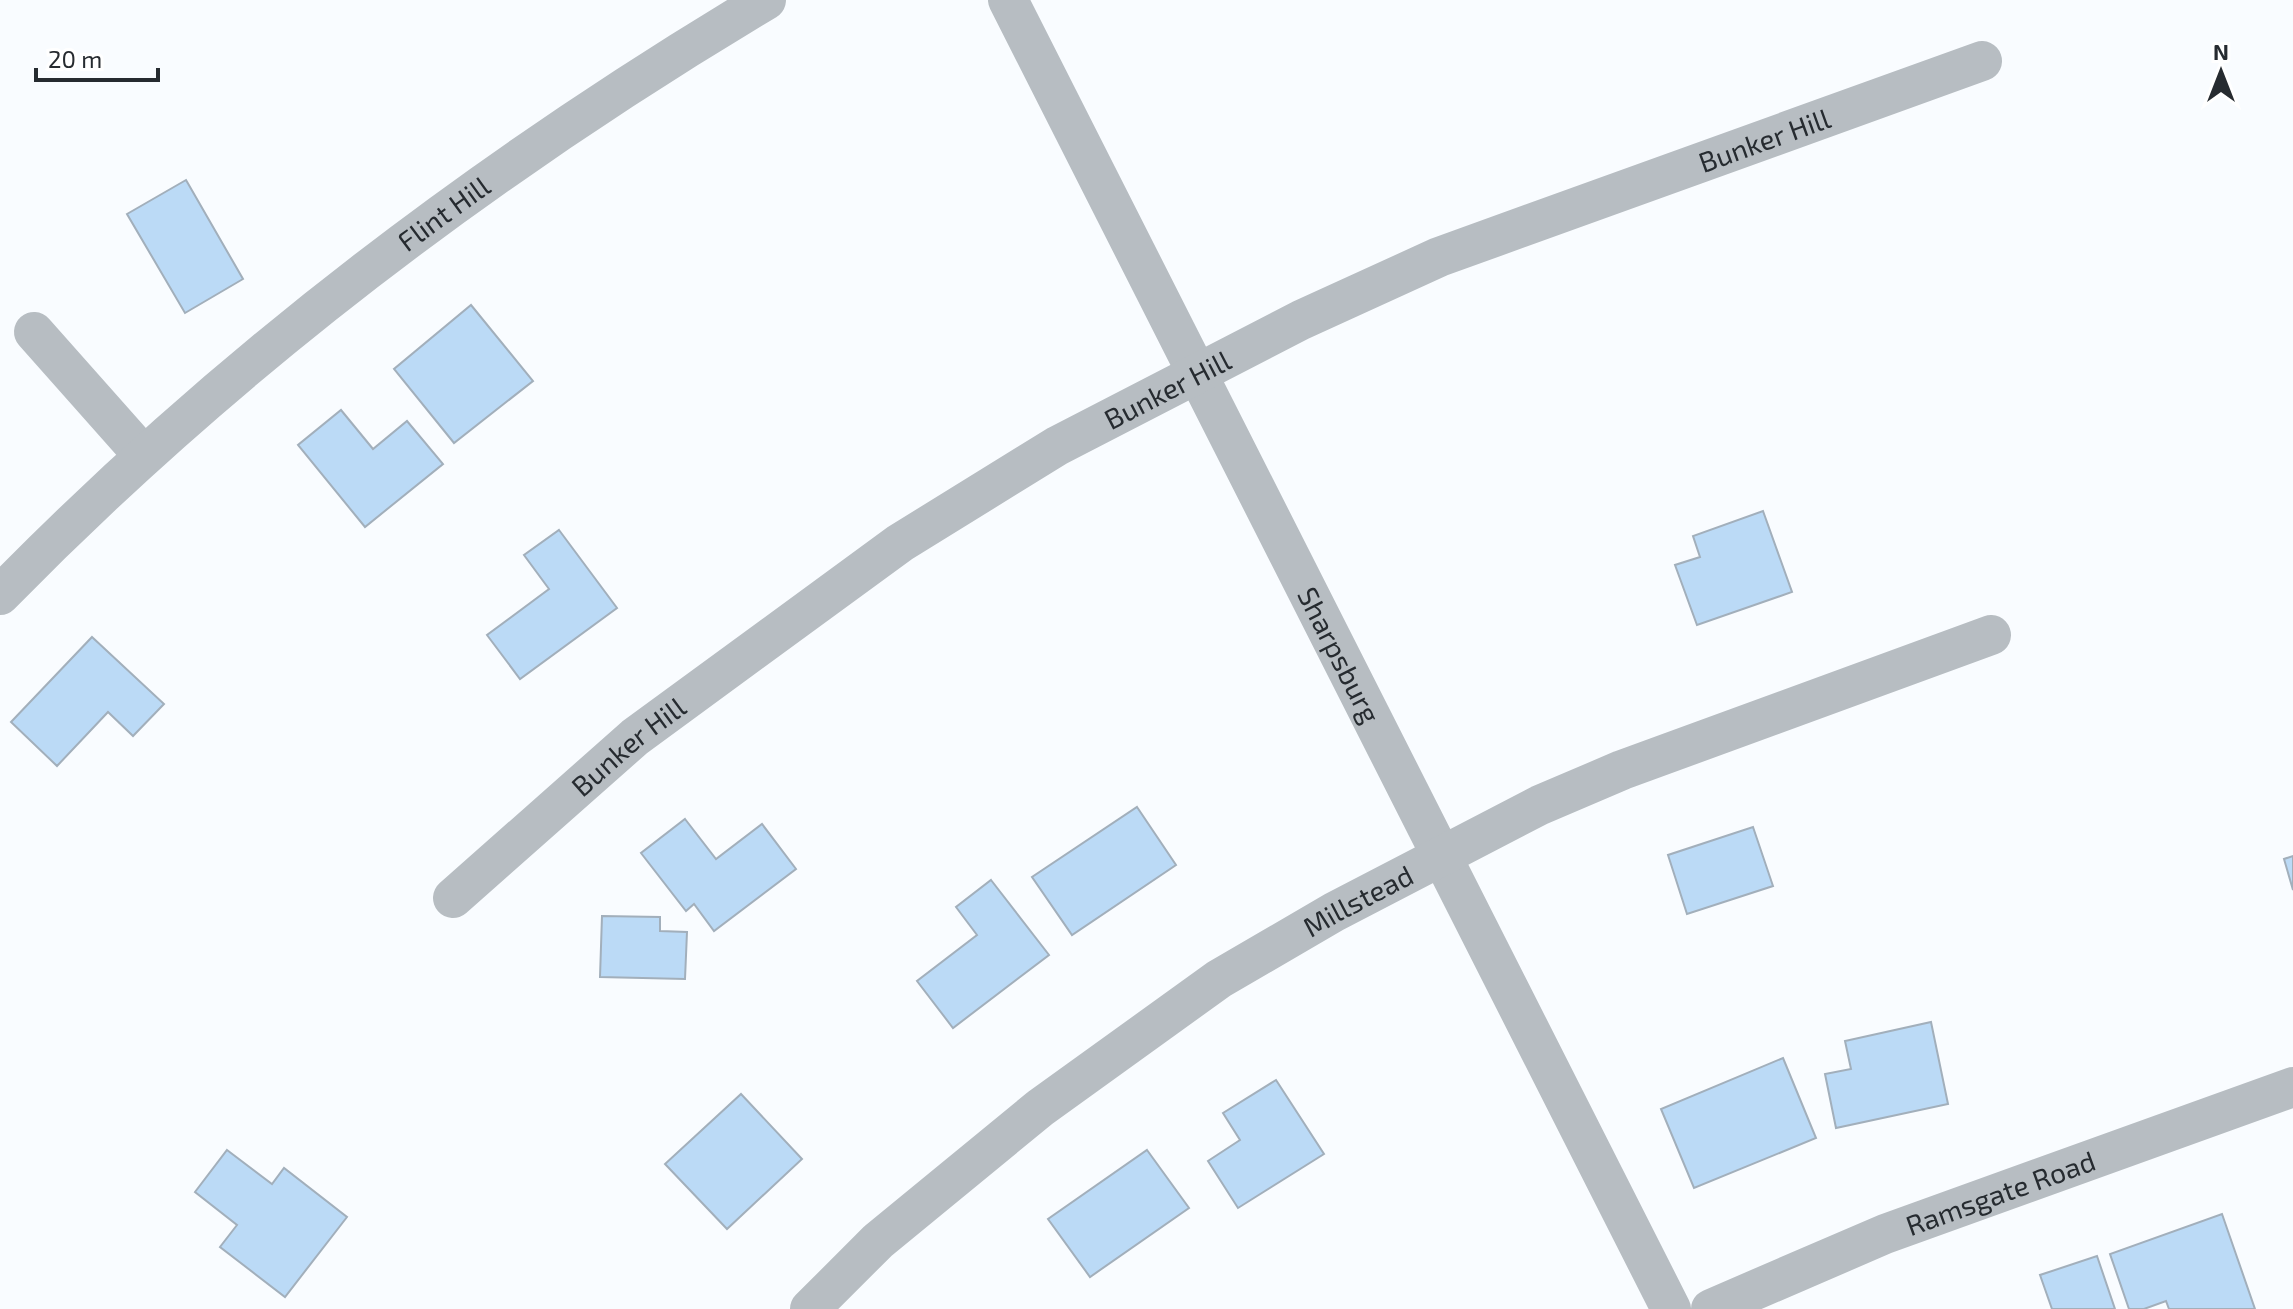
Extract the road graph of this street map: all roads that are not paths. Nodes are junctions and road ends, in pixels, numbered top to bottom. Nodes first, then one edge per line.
1 (766, 0) edge
2 (1008, 0) edge
3 (1982, 61) dead end
4 (34, 332) dead end
5 (1196, 373) junction
6 (144, 456) junction
7 (0, 595) edge
8 (1991, 635) dead end
9 (1443, 855) junction
10 (453, 898) dead end
11 (2293, 1087) edge
12 (810, 1309) edge
13 (1671, 1309) edge
14 (1711, 1309) edge

1 - 6 street, Flint Hill
2 - 5 street, Sharpsburg
3 - 5 street, Bunker Hill
4 - 6 street
5 - 9 street, Sharpsburg
5 - 10 street, Bunker Hill
6 - 7 street, Flint Hill
8 - 9 street, Millstead
9 - 12 street, Millstead
9 - 13 street, Sharpsburg
11 - 14 street, Ramsgate Road

